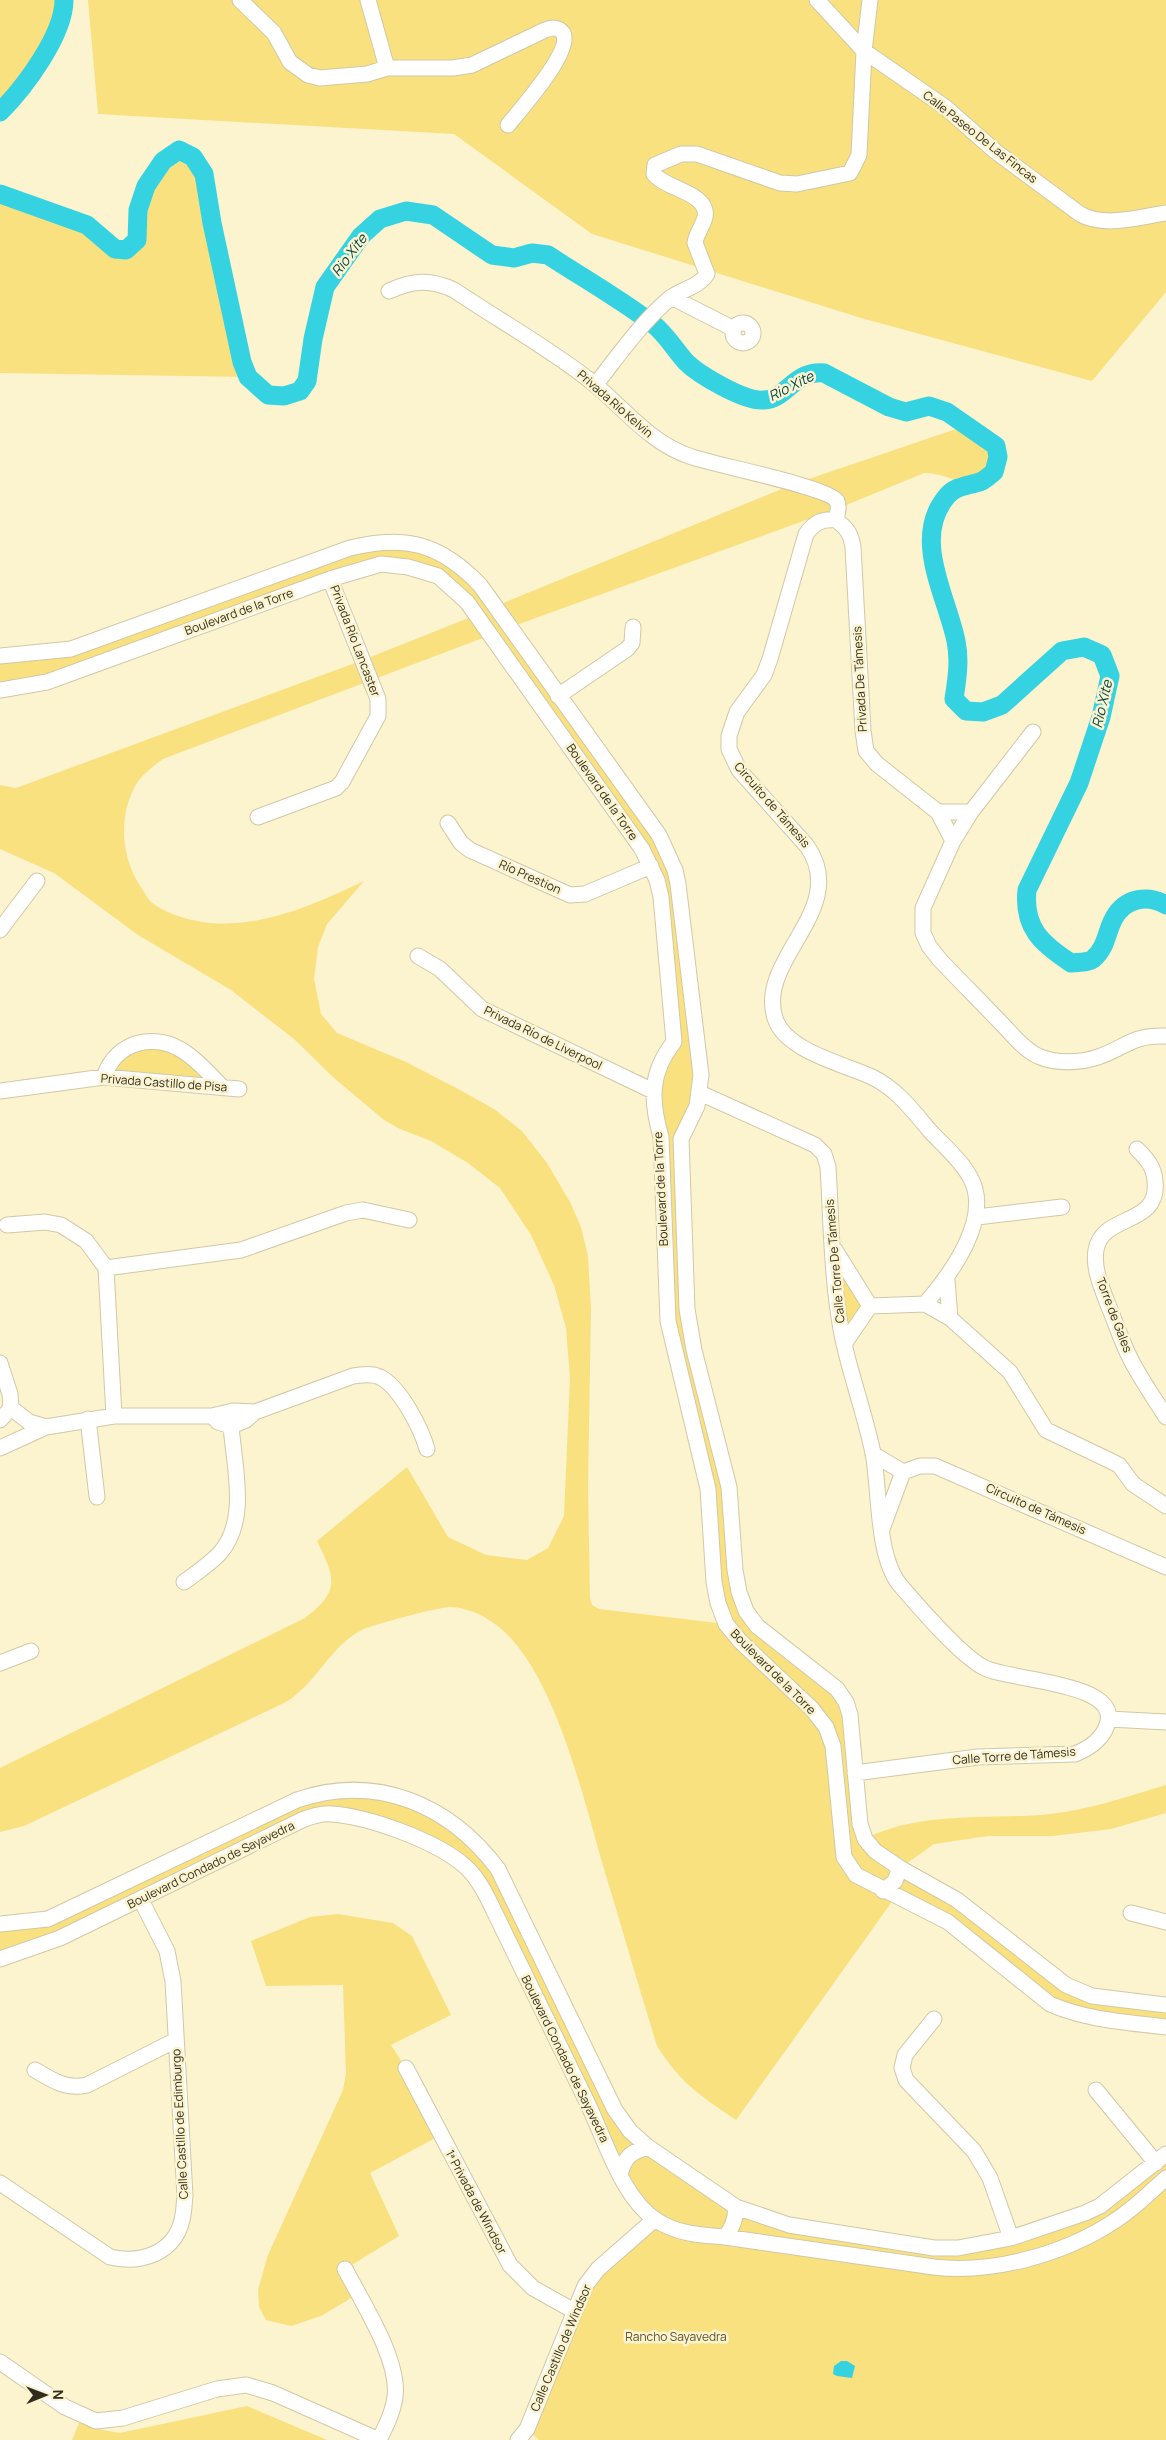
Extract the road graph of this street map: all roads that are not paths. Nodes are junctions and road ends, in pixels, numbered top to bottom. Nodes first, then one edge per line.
1 (240, 0) edge
2 (368, 0) edge
3 (817, 0) edge
4 (870, 0) edge
5 (864, 51) junction
6 (387, 68) junction
7 (508, 125) dead end
8 (1166, 213) edge
9 (389, 291) dead end
10 (671, 297) junction
11 (734, 329) dead end
12 (596, 384) junction
13 (836, 520) junction
14 (330, 579) junction
15 (633, 628) dead end
16 (71, 649) junction
17 (0, 656) edge
18 (79, 670) junction
19 (0, 690) edge
20 (558, 696) junction
21 (1033, 732) dead end
22 (938, 812) junction
23 (971, 812) junction
24 (258, 817) dead end
25 (448, 823) dead end
26 (953, 841) junction
27 (651, 866) junction
28 (37, 881) dead end
29 (0, 930) edge
30 (418, 956) dead end
31 (1166, 1036) edge
32 (674, 1042) junction
33 (696, 1046) junction
34 (104, 1077) junction
35 (222, 1087) junction
36 (240, 1089) dead end
37 (0, 1091) edge
38 (653, 1091) junction
39 (700, 1093) junction
40 (661, 1137) junction
41 (681, 1138) junction
42 (1137, 1149) dead end
43 (1062, 1207) dead end
44 (977, 1217) junction
45 (409, 1220) dead end
46 (7, 1226) dead end
47 (834, 1248) junction
48 (106, 1268) junction
49 (947, 1280) junction
50 (925, 1304) junction
51 (870, 1306) junction
52 (950, 1318) junction
53 (844, 1344) junction
54 (0, 1364) edge
55 (11, 1408) junction
56 (255, 1412) junction
57 (114, 1416) junction
58 (212, 1416) junction
59 (1166, 1417) edge
60 (88, 1419) junction
61 (0, 1420) edge
62 (46, 1426) junction
63 (231, 1426) junction
64 (0, 1448) edge
65 (427, 1449) dead end
66 (873, 1454) junction
67 (903, 1472) junction
68 (97, 1496) dead end
69 (1166, 1506) edge
70 (881, 1532) junction
71 (1166, 1567) edge
72 (184, 1582) dead end
73 (31, 1650) dead end
74 (0, 1663) edge
75 (1109, 1719) junction
76 (1166, 1722) edge
77 (855, 1773) junction
78 (343, 1789) junction
79 (331, 1814) junction
80 (460, 1828) junction
81 (448, 1854) junction
82 (900, 1868) junction
83 (883, 1891) junction
84 (141, 1900) junction
85 (1131, 1913) dead end
86 (1166, 1922) edge
87 (18, 1923) junction
88 (0, 1924) edge
89 (25, 1951) junction
90 (0, 1959) edge
91 (1166, 2005) edge
92 (934, 2019) dead end
93 (1166, 2027) edge
94 (176, 2040) junction
95 (406, 2068) dead end
96 (35, 2070) dead end
97 (1096, 2090) dead end
98 (648, 2147) junction
99 (1161, 2159) edge
100 (620, 2176) junction
101 (1166, 2178) edge
102 (0, 2183) edge
103 (736, 2207) junction
104 (655, 2219) junction
105 (725, 2236) junction
106 (1011, 2238) junction
107 (345, 2269) dead end
108 (574, 2311) junction
109 (0, 2362) edge
110 (379, 2440) edge
111 (518, 2440) edge

1 - 6 street
2 - 6 street
3 - 5 street, Calle Paseo De Las Fincas
4 - 5 street
5 - 8 street, Calle Paseo De Las Fincas
5 - 10 street
6 - 7 street
9 - 12 street, Privada Río Kelvin
10 - 11 street
10 - 12 street
12 - 13 street, Privada Río Kelvin
13 - 22 street, Privada De Támesis
13 - 44 street, Circuito de Támesis
14 - 18 street, Boulevard de la Torre
14 - 24 street, Privada Río Lancaster
14 - 27 street, Boulevard de la Torre
15 - 20 street
16 - 17 street, Boulevard de la Torre
16 - 18 street
16 - 20 street, Boulevard de la Torre
18 - 19 street, Boulevard de la Torre
20 - 33 street, Boulevard de la Torre
21 - 23 street
22 - 23 street
22 - 26 street, Privada De Támesis
23 - 26 street
25 - 27 street, Río Prestion
26 - 31 street
27 - 32 street, Boulevard de la Torre
28 - 29 street
30 - 38 street, Privada Río de Liverpool
32 - 33 street
32 - 38 street, Boulevard de la Torre
33 - 39 street, Boulevard de la Torre
34 - 35 street, Privada Castillo de Pisa
34 - 35 street, Privada Castillo de Pisa
34 - 37 street, Privada Castillo de Pisa
35 - 36 street, Privada Castillo de Pisa
38 - 40 street, Boulevard de la Torre
39 - 41 street, Boulevard de la Torre
39 - 47 street, Calle Torre De Támesis
40 - 41 street
40 - 83 street, Boulevard de la Torre
41 - 77 street, Boulevard de la Torre
42 - 59 street, Torre de Gales
43 - 44 street
44 - 49 street, Circuito de Támesis
45 - 48 street
46 - 48 street
47 - 51 street
47 - 53 street, Calle Torre De Támesis
48 - 57 street
49 - 50 street
49 - 52 street
50 - 51 street
50 - 52 street
51 - 53 street
52 - 69 street
53 - 66 street, Calle Torre De Támesis
54 - 55 street
55 - 61 street
55 - 62 street
56 - 58 street
56 - 63 street
56 - 65 street
57 - 58 street
57 - 60 street
58 - 63 street
60 - 62 street
60 - 68 street
62 - 64 street
63 - 72 street
66 - 67 street
66 - 70 street, Calle Torre De Támesis
67 - 70 street
67 - 71 street, Circuito de Támesis
70 - 75 street
73 - 74 street
75 - 76 street
75 - 77 street, Calle Torre de Támesis
77 - 82 street, Boulevard de la Torre
78 - 79 street
78 - 80 street, Boulevard Condado de Sayavedra
78 - 87 street, Boulevard Condado de Sayavedra
79 - 81 street, Boulevard Condado de Sayavedra
79 - 84 street, Boulevard Condado de Sayavedra
80 - 81 street
80 - 98 street, Boulevard Condado de Sayavedra
81 - 100 street, Boulevard Condado de Sayavedra
82 - 83 street
82 - 91 street, Boulevard de la Torre
83 - 93 street, Boulevard de la Torre
84 - 89 street, Boulevard Condado de Sayavedra
84 - 94 street, Calle Castillo de Edimburgo
85 - 86 street
87 - 88 street, Boulevard Condado de Sayavedra
87 - 89 street
89 - 90 street, Boulevard Condado de Sayavedra
92 - 106 street
94 - 96 street
94 - 102 street, Calle Castillo de Edimburgo
95 - 108 street, 1ª Privada de Windsor
97 - 99 street
98 - 100 street
98 - 103 street, Boulevard Condado de Sayavedra
99 - 106 street, Boulevard Condado de Sayavedra
100 - 104 street, Boulevard Condado de Sayavedra
101 - 105 street, Boulevard Condado de Sayavedra
103 - 105 street
103 - 106 street, Boulevard Condado de Sayavedra
104 - 105 street, Boulevard Condado de Sayavedra
104 - 108 street, Calle Castillo de Windsor
107 - 110 street
108 - 111 street, Calle Castillo de Windsor
109 - 110 street

